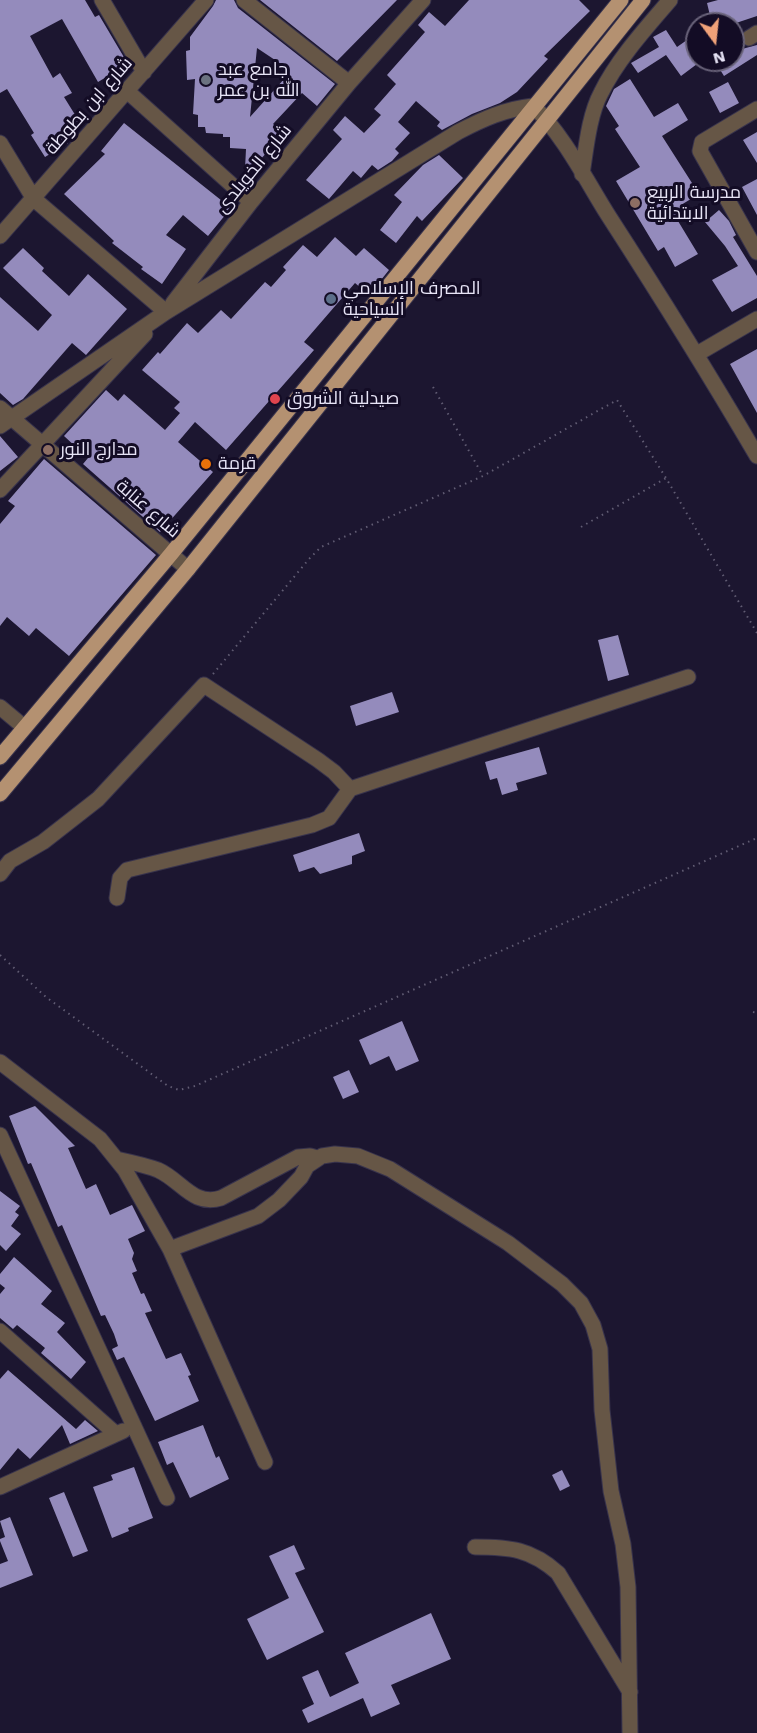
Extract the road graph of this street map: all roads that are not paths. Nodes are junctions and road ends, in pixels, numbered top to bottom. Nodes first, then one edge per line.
1 (102, 0) edge
2 (206, 0) edge
3 (244, 0) edge
4 (423, 0) edge
5 (621, 0) edge
6 (643, 0) edge
7 (670, 0) edge
8 (144, 72) junction
9 (349, 83) junction
10 (127, 91) junction
11 (533, 106) junction
12 (757, 109) edge
13 (547, 118) junction
14 (0, 143) edge
15 (582, 174) junction
16 (34, 199) junction
17 (251, 202) junction
18 (0, 236) edge
19 (757, 252) edge
20 (166, 312) junction
21 (757, 319) edge
22 (697, 354) junction
23 (0, 408) edge
24 (6, 422) edge
25 (42, 443) junction
26 (757, 456) edge
27 (0, 490) edge
28 (171, 554) junction
29 (188, 569) junction
30 (688, 677) dead end
31 (0, 707) edge
32 (24, 728) junction
33 (0, 757) edge
34 (350, 789) junction
35 (0, 794) edge
36 (0, 874) edge
37 (117, 898) dead end
38 (0, 1062) edge
39 (0, 1135) edge
40 (317, 1158) junction
41 (116, 1159) junction
42 (170, 1249) junction
43 (0, 1332) edge
44 (134, 1426) junction
45 (116, 1434) junction
46 (266, 1462) dead end
47 (0, 1487) edge
48 (167, 1498) dead end
49 (476, 1547) dead end
50 (630, 1692) junction
51 (630, 1733) edge

1 - 8 street
2 - 8 street, شارع ابن بطوطة
3 - 9 street
4 - 9 street, شارع الخويلدى
5 - 11 main road
6 - 13 main road
7 - 15 street
8 - 10 street, شارع ابن بطوطة
9 - 17 street, شارع الخويلدى
10 - 16 street, شارع ابن بطوطة
10 - 17 street
11 - 13 street
11 - 20 street
11 - 28 main road
12 - 19 street
13 - 15 street
13 - 29 main road
14 - 16 street
15 - 22 street
16 - 18 street, شارع ابن بطوطة
16 - 20 street
17 - 20 street, شارع الخويلدى
20 - 24 street
20 - 25 street
21 - 22 street
22 - 26 street
23 - 24 street, شارع عنابة
24 - 25 street, شارع عنابة
25 - 27 street
25 - 28 street, شارع عنابة
28 - 29 street, شارع عنابة
28 - 32 main road
29 - 35 main road
30 - 34 street
31 - 32 street
32 - 33 main road
34 - 36 street
34 - 37 street
38 - 41 street
39 - 44 street
40 - 41 street
40 - 42 street
40 - 50 street
41 - 42 street
42 - 46 street
43 - 45 street
44 - 45 street
44 - 48 street
45 - 47 street
49 - 50 street
50 - 51 street

